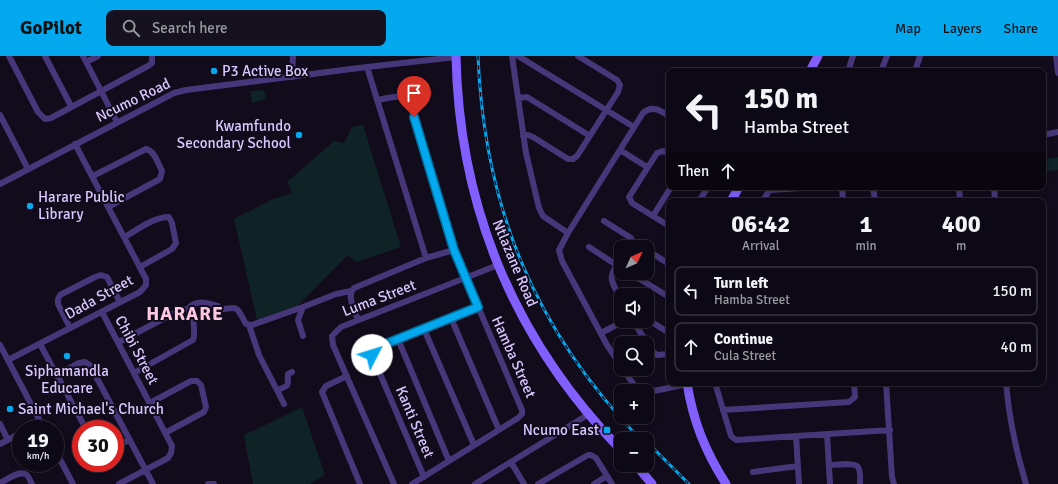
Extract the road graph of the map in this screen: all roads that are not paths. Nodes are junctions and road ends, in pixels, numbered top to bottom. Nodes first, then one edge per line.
1 (9, 56) edge
2 (45, 56) edge
3 (83, 56) edge
4 (98, 56) edge
5 (152, 56) edge
6 (293, 56) edge
7 (456, 56) edge
8 (512, 56) edge
9 (518, 56) edge
10 (578, 56) edge
11 (818, 56) edge
12 (853, 56) edge
13 (886, 56) edge
14 (920, 56) edge
15 (1056, 56) edge
16 (86, 62) junction
17 (367, 67) junction
18 (812, 68) edge
19 (849, 68) edge
20 (882, 68) edge
21 (916, 68) edge
22 (1058, 73) edge
23 (292, 77) junction
24 (101, 91) junction
25 (518, 98) junction
26 (377, 100) junction
27 (71, 106) junction
28 (606, 110) junction
29 (666, 114) edge
30 (0, 115) edge
31 (117, 122) junction
32 (634, 127) junction
33 (1058, 132) edge
34 (1046, 134) edge
35 (524, 136) junction
36 (590, 136) junction
37 (75, 144) junction
38 (620, 150) junction
39 (666, 152) edge
40 (647, 167) junction
41 (28, 169) junction
42 (93, 176) junction
43 (0, 184) edge
44 (669, 190) edge
45 (108, 207) junction
46 (653, 216) junction
47 (604, 221) dead end
48 (666, 224) edge
49 (568, 233) junction
50 (125, 237) junction
51 (630, 240) edge
52 (589, 247) dead end
53 (454, 250) junction
54 (654, 254) edge
55 (426, 258) junction
56 (666, 262) edge
57 (614, 263) edge
58 (498, 265) junction
59 (140, 267) junction
60 (614, 272) edge
61 (465, 278) junction
62 (641, 280) edge
63 (615, 288) edge
64 (351, 291) junction
65 (666, 295) edge
66 (120, 302) junction
67 (478, 307) junction
68 (303, 308) junction
69 (188, 309) junction
70 (102, 312) junction
71 (451, 318) junction
72 (358, 320) junction
73 (654, 323) edge
74 (249, 325) junction
75 (614, 326) edge
76 (70, 328) junction
77 (424, 328) junction
78 (638, 328) edge
79 (666, 331) edge
80 (601, 333) junction
81 (303, 336) dead end
82 (398, 339) junction
83 (119, 342) junction
84 (40, 344) junction
85 (0, 345) edge
86 (614, 354) edge
87 (666, 354) edge
88 (8, 360) junction
89 (292, 372) dead end
90 (134, 373) junction
91 (57, 375) junction
92 (347, 376) junction
93 (674, 386) edge
94 (688, 386) edge
95 (716, 386) edge
96 (854, 386) edge
97 (886, 386) edge
98 (1006, 386) edge
99 (278, 390) junction
100 (654, 390) edge
101 (150, 403) junction
102 (284, 404) dead end
103 (723, 410) junction
104 (589, 414) junction
105 (39, 420) edge
106 (81, 420) edge
107 (0, 424) edge
108 (499, 430) junction
109 (890, 430) junction
110 (165, 433) junction
111 (826, 434) junction
112 (796, 436) junction
113 (12, 438) edge
114 (8, 440) junction
115 (129, 440) junction
116 (124, 442) edge
117 (614, 442) edge
118 (0, 444) edge
119 (474, 445) junction
120 (450, 460) junction
121 (511, 462) junction
122 (829, 465) junction
123 (798, 466) junction
124 (64, 467) edge
125 (146, 470) junction
126 (642, 472) edge
127 (753, 472) dead end
128 (607, 476) junction
129 (424, 477) junction
130 (0, 483) edge
131 (32, 484) edge
132 (73, 484) edge
133 (119, 484) edge
134 (153, 484) edge
135 (208, 484) edge
136 (214, 484) edge
137 (360, 484) edge
138 (394, 484) edge
139 (412, 484) edge
140 (475, 484) edge
141 (524, 484) edge
142 (538, 484) edge
143 (594, 484) edge
144 (612, 484) edge
145 (652, 484) edge
146 (726, 484) edge
147 (799, 484) edge
148 (830, 484) edge
149 (860, 484) edge
150 (894, 484) edge
151 (1026, 484) edge

1 - 27 street
2 - 27 street
3 - 16 street
4 - 16 street
5 - 24 street
6 - 23 street
7 - 17 street, Ncumo Road
7 - 58 street, Ntlazane Road
8 - 25 street
9 - 28 street
10 - 28 street
11 - 18 street
12 - 19 street
13 - 20 street
14 - 21 street
15 - 22 street
16 - 24 street
17 - 23 street, Ncumo Road
17 - 26 street
23 - 31 street, Ncumo Road
24 - 27 street
24 - 31 street
25 - 35 street
25 - 36 street
26 - 53 street, Hamba Street
26 - 55 street
28 - 32 street
28 - 36 street
29 - 32 street
30 - 41 street
31 - 37 street, Ncumo Road
32 - 38 street
33 - 34 street
35 - 36 street
35 - 49 street
37 - 41 street, Ncumo Road
37 - 42 street, Dada Street
38 - 40 street
38 - 49 street
39 - 40 street
40 - 46 street
41 - 43 street, Ncumo Road
42 - 45 street, Dada Street
42 - 45 street
44 - 46 street
45 - 50 street, Dada Street
46 - 48 street
47 - 51 street
49 - 80 street
50 - 59 street, Dada Street
50 - 59 street
52 - 57 street
53 - 55 street
53 - 61 street, Hamba Street
54 - 56 street
55 - 64 street
58 - 61 street, Luma Street
58 - 104 street, Ntlazane Road
59 - 66 street, Dada Street
60 - 63 street
61 - 67 street, Hamba Street
61 - 72 street, Luma Street
62 - 65 street
64 - 68 street
64 - 72 street
66 - 70 street, Dada Street
66 - 76 street
67 - 71 street, Kanti Street
67 - 108 street, Hamba Street
68 - 74 street
68 - 81 street
69 - 74 street
69 - 83 street
69 - 90 street
70 - 76 street, Dada Street
70 - 83 street, Chibi Street
71 - 77 street, Kanti Street
71 - 108 street
72 - 92 street, Luma Street
73 - 79 street
74 - 99 street
75 - 80 street
76 - 84 street, Dada Street
77 - 82 street, Kanti Street
77 - 119 street
78 - 87 street
80 - 86 street
82 - 120 street
82 - 129 street, Kanti Street
83 - 90 street, Chibi Street
84 - 88 street, Dada Street
84 - 91 street
85 - 88 street
88 - 105 street
89 - 99 street
90 - 101 street, Chibi Street
91 - 106 street
91 - 115 street
92 - 137 street
92 - 138 street, Luma Street
93 - 100 street
94 - 146 street
95 - 103 street
96 - 103 street
97 - 109 street
98 - 151 street
99 - 102 street
101 - 110 street, Chibi Street
101 - 110 street
103 - 112 street
104 - 117 street, Ntlazane Road
104 - 121 street
107 - 114 street
108 - 119 street, Hamba Street
109 - 111 street
109 - 150 street
110 - 125 street, Chibi Street
111 - 112 street
111 - 122 street
112 - 123 street
113 - 114 street
114 - 118 street
115 - 116 street
115 - 125 street
119 - 120 street, Hamba Street
120 - 129 street, Hamba Street
121 - 140 street
121 - 141 street
122 - 148 street
122 - 149 street
123 - 127 street
123 - 147 street
124 - 132 street
125 - 133 street, Chibi Street
125 - 134 street
126 - 145 street
128 - 142 street
128 - 143 street
128 - 144 street
129 - 139 street, Hamba Street
130 - 131 street
135 - 136 street

